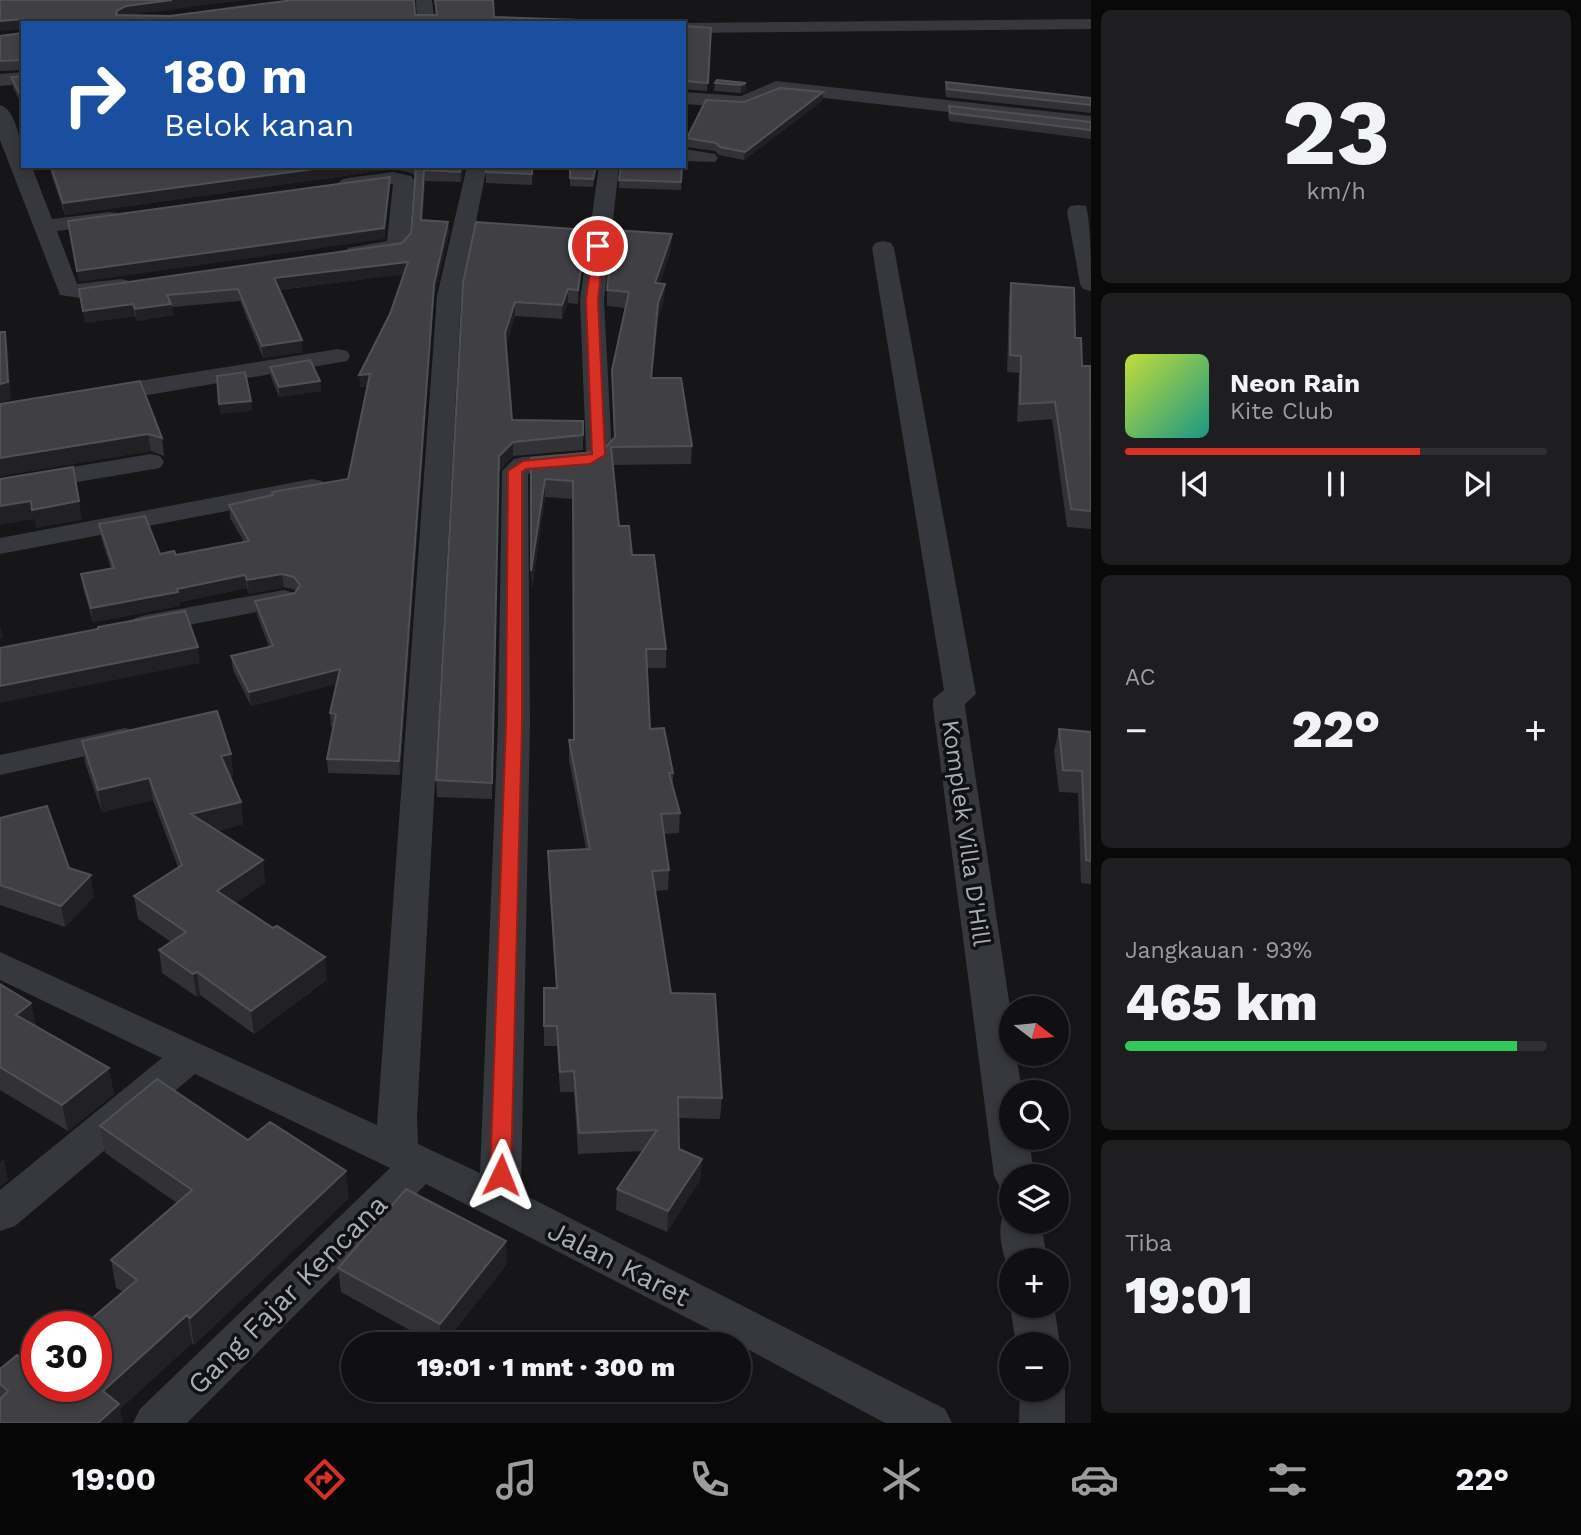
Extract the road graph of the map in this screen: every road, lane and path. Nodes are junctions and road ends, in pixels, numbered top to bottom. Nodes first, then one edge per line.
1 (424, 0) edge
2 (426, 21) edge
3 (1091, 24) edge
4 (686, 27) edge
5 (21, 78) edge
6 (0, 80) edge
7 (686, 98) edge
8 (9, 117) edge
9 (1091, 122) edge
10 (686, 155) edge
11 (708, 158) dead end
12 (20, 164) edge
13 (22, 168) edge
14 (477, 168) edge
15 (608, 168) edge
16 (326, 187) edge
17 (1078, 211) dead end
18 (125, 215) edge
19 (45, 226) junction
20 (883, 248) dead end
21 (337, 256) edge
22 (149, 282) edge
23 (1091, 284) edge
24 (338, 356) dead end
25 (81, 398) edge
26 (151, 462) dead end
27 (0, 487) edge
28 (312, 487) edge
29 (0, 546) edge
30 (284, 599) edge
31 (122, 628) edge
32 (156, 732) edge
33 (0, 765) edge
34 (0, 965) edge
35 (190, 1056) junction
36 (409, 1160) junction
37 (1012, 1164) edge
38 (500, 1201) junction
39 (0, 1214) edge
40 (1042, 1402) edge
41 (156, 1423) edge
42 (929, 1423) edge
43 (1042, 1423) edge

1 - 2 street
3 - 4 street
5 - 6 street
7 - 9 street
8 - 12 street
10 - 11 street
13 - 19 street
14 - 36 street
15 - 38 street
16 - 21 street
17 - 23 street
18 - 19 street
19 - 22 street
20 - 37 street, Komplek Villa D'Hill
24 - 25 street
26 - 27 street
28 - 29 street
30 - 31 street
32 - 33 street
34 - 35 street, Jalan Karet
35 - 36 street, Jalan Karet
35 - 39 street
36 - 38 street, Jalan Karet
36 - 41 street, Gang Fajar Kencana
38 - 42 street, Jalan Karet
40 - 43 street

